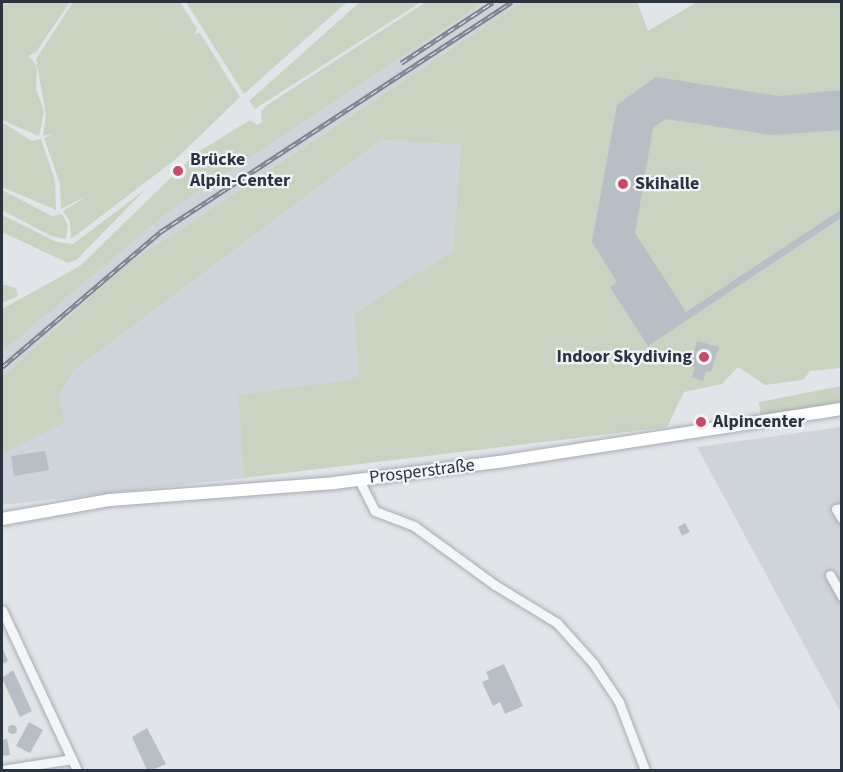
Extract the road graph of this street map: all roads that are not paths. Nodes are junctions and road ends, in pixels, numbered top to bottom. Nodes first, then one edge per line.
1 (842, 409) edge
2 (359, 480) junction
3 (842, 508) edge
4 (2, 519) edge
5 (842, 519) edge
6 (830, 575) dead end
7 (842, 597) edge
8 (2, 610) edge
9 (72, 759) junction
10 (2, 770) edge
11 (77, 771) edge
12 (645, 771) edge

1 - 2 main road, Prosperstraße
2 - 4 main road, Prosperstraße
2 - 12 street
3 - 5 street
6 - 7 street
8 - 9 street
9 - 10 street
9 - 11 street

